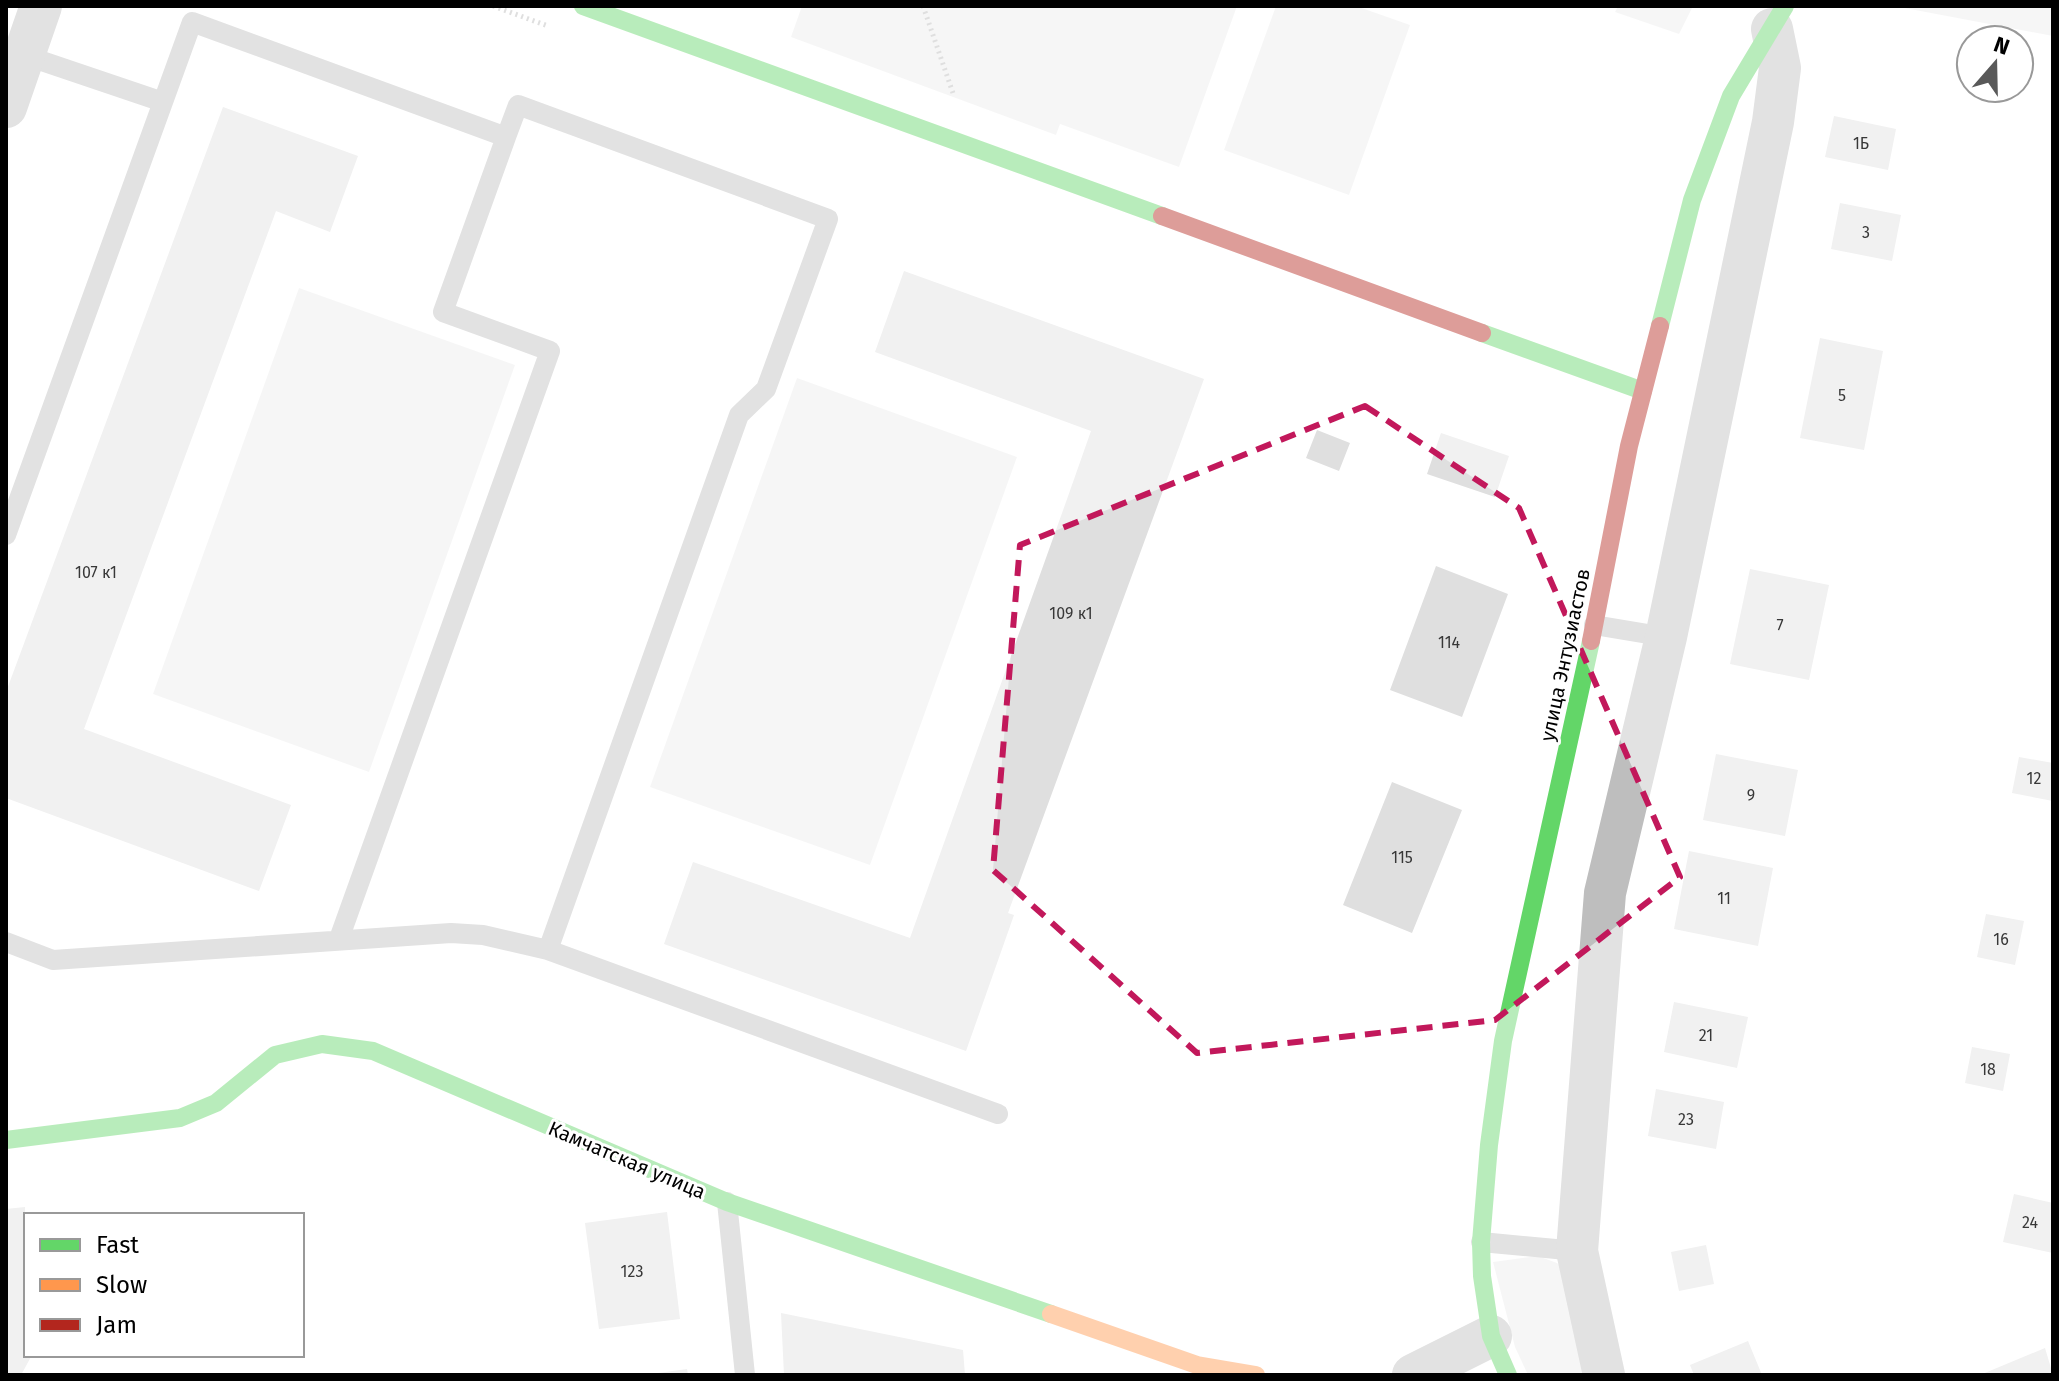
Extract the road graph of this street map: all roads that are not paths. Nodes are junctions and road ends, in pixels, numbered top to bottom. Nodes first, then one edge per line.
1 (41, 6) edge
2 (583, 6) edge
3 (1778, 17) edge
4 (24, 55) junction
5 (163, 102) junction
6 (6, 107) edge
7 (506, 137) junction
8 (1643, 391) junction
9 (6, 535) edge
10 (1594, 625) junction
11 (1666, 637) junction
12 (339, 939) junction
13 (6, 942) edge
14 (548, 950) junction
15 (998, 1114) dead end
16 (6, 1140) edge
17 (727, 1202) junction
18 (1481, 1242) junction
19 (1577, 1251) junction
20 (1491, 1336) junction
21 (745, 1375) edge
22 (1256, 1375) edge
23 (1413, 1375) edge
24 (1508, 1375) edge
25 (1604, 1375) edge

1 - 4 street
2 - 8 street
3 - 8 street, улица Энтузиастов
3 - 11 street
4 - 5 lane
4 - 6 street
5 - 7 lane
5 - 9 lane
7 - 12 lane
7 - 14 lane
8 - 10 street, улица Энтузиастов
10 - 11 lane
10 - 18 street, улица Энтузиастов
11 - 19 street
12 - 13 lane
12 - 14 lane
14 - 15 lane
16 - 17 street, Камчатская улица
17 - 21 lane
17 - 22 street, Камчатская улица
18 - 19 lane
18 - 20 street, улица Энтузиастов
19 - 25 street
20 - 23 street
20 - 24 street, улица Энтузиастов

